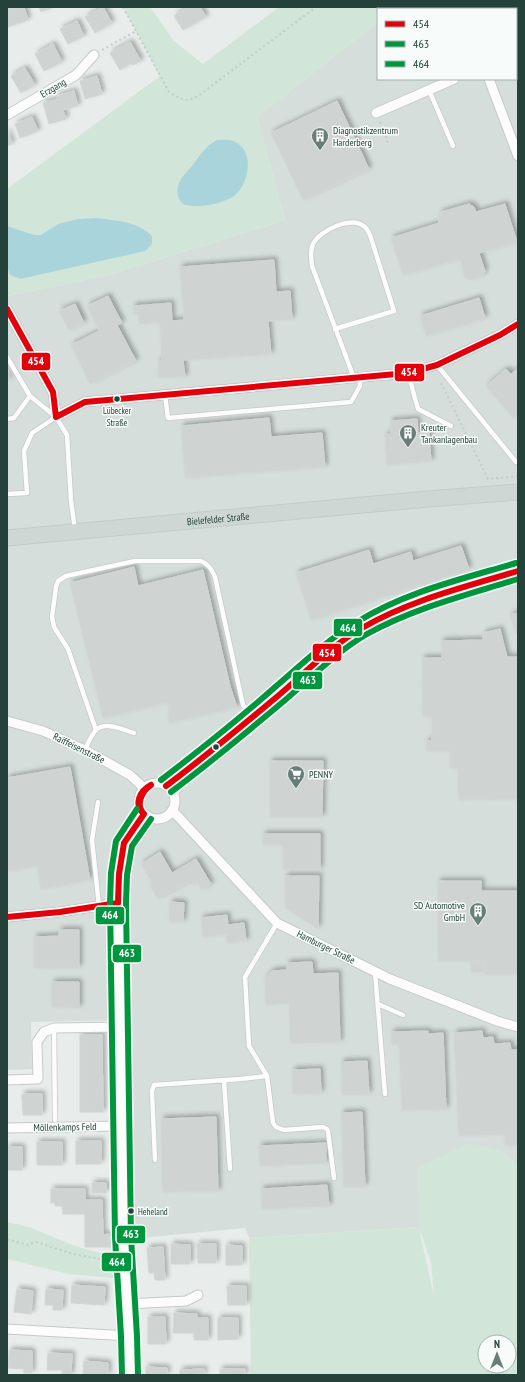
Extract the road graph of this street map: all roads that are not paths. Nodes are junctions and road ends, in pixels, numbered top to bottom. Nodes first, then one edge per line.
1 (94, 55) road end
2 (452, 80) edge
3 (489, 80) edge
4 (429, 90) junction
5 (376, 113) road end
6 (7, 115) edge
7 (453, 146) dead end
8 (518, 156) edge
9 (7, 309) edge
10 (518, 324) edge
11 (336, 329) junction
12 (7, 357) edge
13 (437, 365) junction
14 (408, 373) junction
15 (357, 378) junction
16 (166, 395) junction
17 (30, 396) junction
18 (56, 417) junction
19 (7, 419) edge
20 (451, 426) dead end
21 (516, 462) dead end
22 (518, 486) edge
23 (518, 492) edge
24 (7, 494) edge
25 (428, 498) junction
26 (75, 532) junction
27 (7, 538) edge
28 (518, 571) edge
29 (309, 654) dead end
30 (316, 663) junction
31 (253, 717) junction
32 (7, 721) edge
33 (243, 726) junction
34 (96, 730) junction
35 (134, 733) dead end
36 (250, 734) dead end
37 (85, 750) junction
38 (204, 758) junction
39 (166, 786) junction
40 (144, 788) junction
41 (173, 793) junction
42 (98, 802) dead end
43 (172, 810) junction
44 (144, 814) junction
45 (118, 903) junction
46 (99, 906) junction
47 (7, 917) edge
48 (277, 923) junction
49 (375, 972) junction
50 (378, 1004) junction
51 (403, 1015) dead end
52 (120, 1027) junction
53 (518, 1027) edge
54 (54, 1028) junction
55 (267, 1076) junction
56 (7, 1080) edge
57 (224, 1081) junction
58 (385, 1094) dead end
59 (55, 1120) dead end
60 (122, 1126) junction
61 (7, 1128) edge
62 (155, 1160) dead end
63 (230, 1169) dead end
64 (334, 1178) dead end
65 (198, 1295) dead end
66 (127, 1304) junction
67 (7, 1329) edge
68 (129, 1336) junction
69 (130, 1375) edge

1 - 6 street, Erzgang
2 - 4 street
3 - 8 street
4 - 5 street
4 - 7 lane
9 - 18 street
10 - 13 street
11 - 11 lane
11 - 15 lane
12 - 17 lane
13 - 14 street
13 - 21 lane
14 - 15 street
14 - 20 lane
15 - 16 street
15 - 16 lane
16 - 18 street
17 - 18 lane
17 - 19 lane
18 - 24 lane
18 - 26 lane
22 - 25 main road, Bielefelder Straße
23 - 25 main road, Bielefelder Straße
25 - 26 main road, Bielefelder Straße
26 - 27 main road, Bielefelder Straße
28 - 30 street
29 - 30 lane
30 - 31 street
31 - 33 street
31 - 34 lane
32 - 37 street, Raiffeisenstraße
33 - 36 lane
33 - 38 street
34 - 35 lane
34 - 37 lane
37 - 40 street, Raiffeisenstraße
38 - 39 street
38 - 41 street
39 - 40 street
39 - 41 street
40 - 44 street
41 - 43 street
42 - 46 lane
43 - 44 street
43 - 48 street, Hamburger Straße
44 - 45 street
45 - 46 street
45 - 52 street
46 - 47 street
48 - 49 street, Hamburger Straße
48 - 55 lane
49 - 50 lane
49 - 53 street, Hamburger Straße
50 - 51 lane
50 - 58 lane
52 - 54 street
52 - 60 street
54 - 56 street
54 - 59 lane
55 - 57 lane
55 - 64 lane
57 - 62 lane
57 - 63 lane
60 - 61 street, Möllenkamps Feld
60 - 66 street
65 - 66 street
66 - 68 street
67 - 68 street
68 - 69 street

